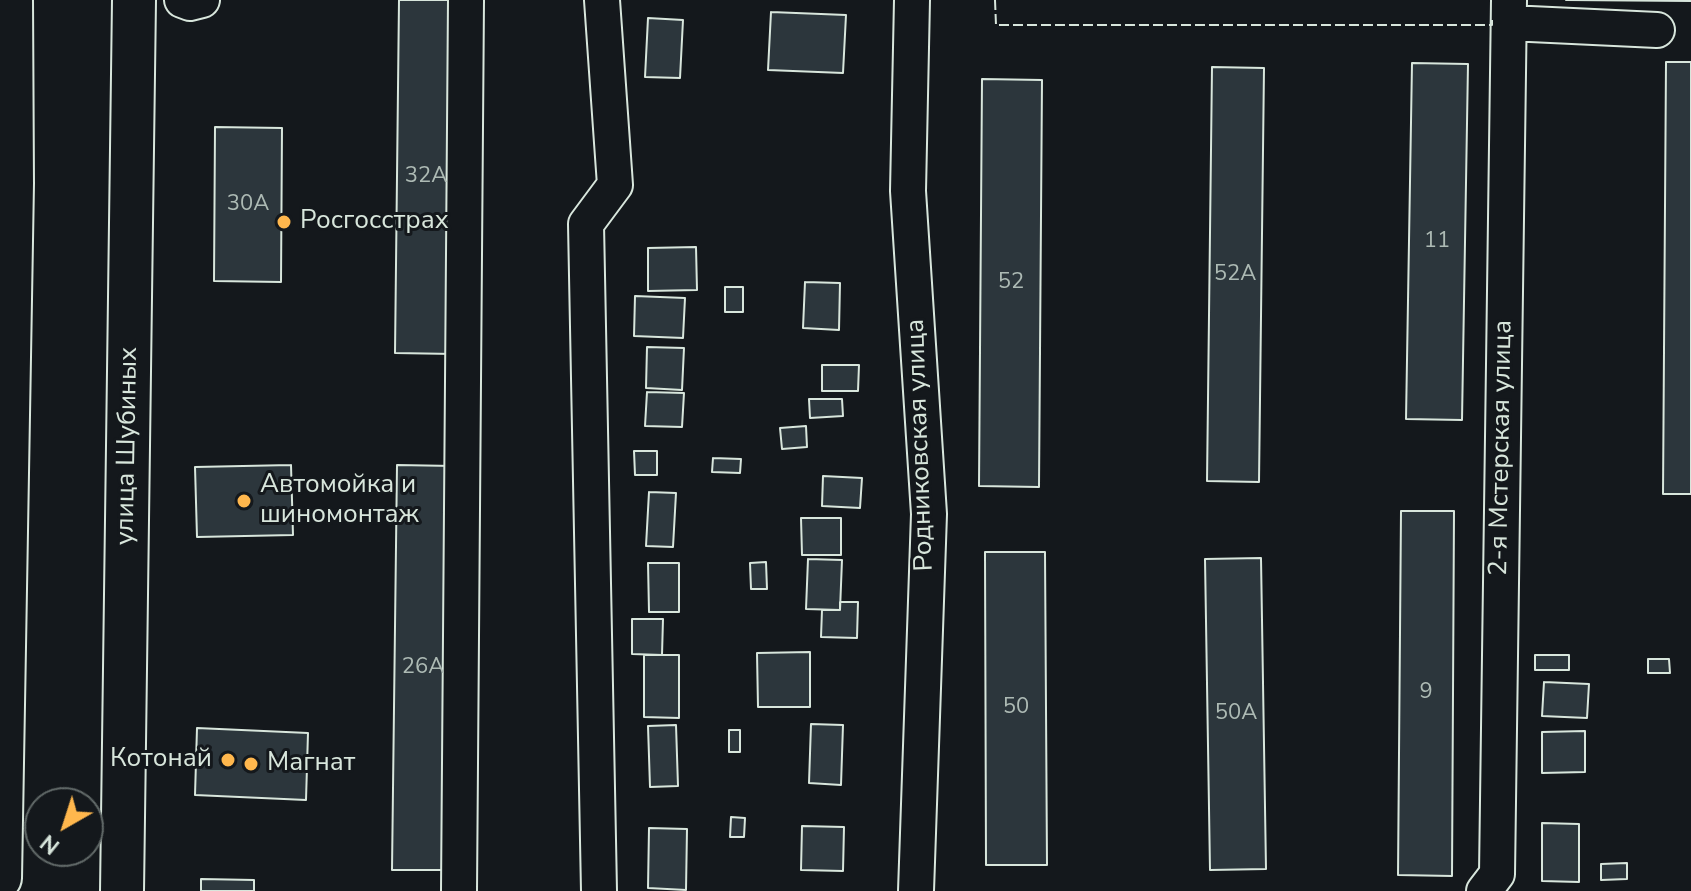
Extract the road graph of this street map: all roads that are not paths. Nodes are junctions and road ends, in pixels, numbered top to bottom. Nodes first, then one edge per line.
1 (11, 0) edge
2 (134, 0) edge
3 (182, 0) edge
4 (202, 0) edge
5 (466, 0) edge
6 (602, 0) edge
7 (912, 0) edge
8 (1509, 12) edge
9 (1657, 30) dead end
10 (0, 878) edge
11 (122, 891) edge
12 (459, 891) edge
13 (599, 891) edge
14 (916, 891) edge
15 (1484, 891) edge

1 - 10 main road
2 - 11 main road, улица Шубиных
3 - 4 street
5 - 12 street
6 - 13 street
7 - 14 street, Родниковская улица
8 - 9 street
8 - 15 street, 2-я Мстерская улица

